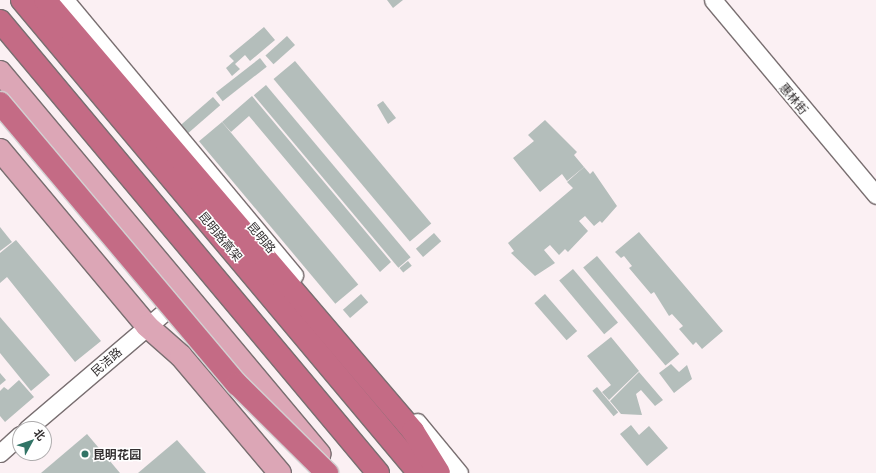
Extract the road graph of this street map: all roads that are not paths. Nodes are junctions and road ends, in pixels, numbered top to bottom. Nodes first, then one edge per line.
1 (22, 0) edge
2 (45, 0) edge
3 (65, 0) edge
4 (712, 0) edge
5 (0, 21) edge
6 (0, 72) edge
7 (0, 103) edge
8 (0, 150) edge
9 (876, 195) edge
10 (186, 294) junction
11 (147, 326) junction
12 (36, 421) edge
13 (12, 442) edge
14 (0, 452) edge
15 (280, 473) edge
16 (326, 473) edge
17 (335, 473) edge
18 (378, 473) edge
19 (419, 473) edge
20 (439, 473) edge
21 (459, 473) edge

1 - 19 highway, 昆明路高架
2 - 20 highway
3 - 21 street, 昆明路
4 - 9 street, 惠林街
5 - 18 highway
6 - 10 main road
7 - 16 highway, bridge
8 - 11 main road
10 - 11 street, 民洁路
10 - 17 main road
11 - 12 street, 民洁路
11 - 15 main road
13 - 14 street

